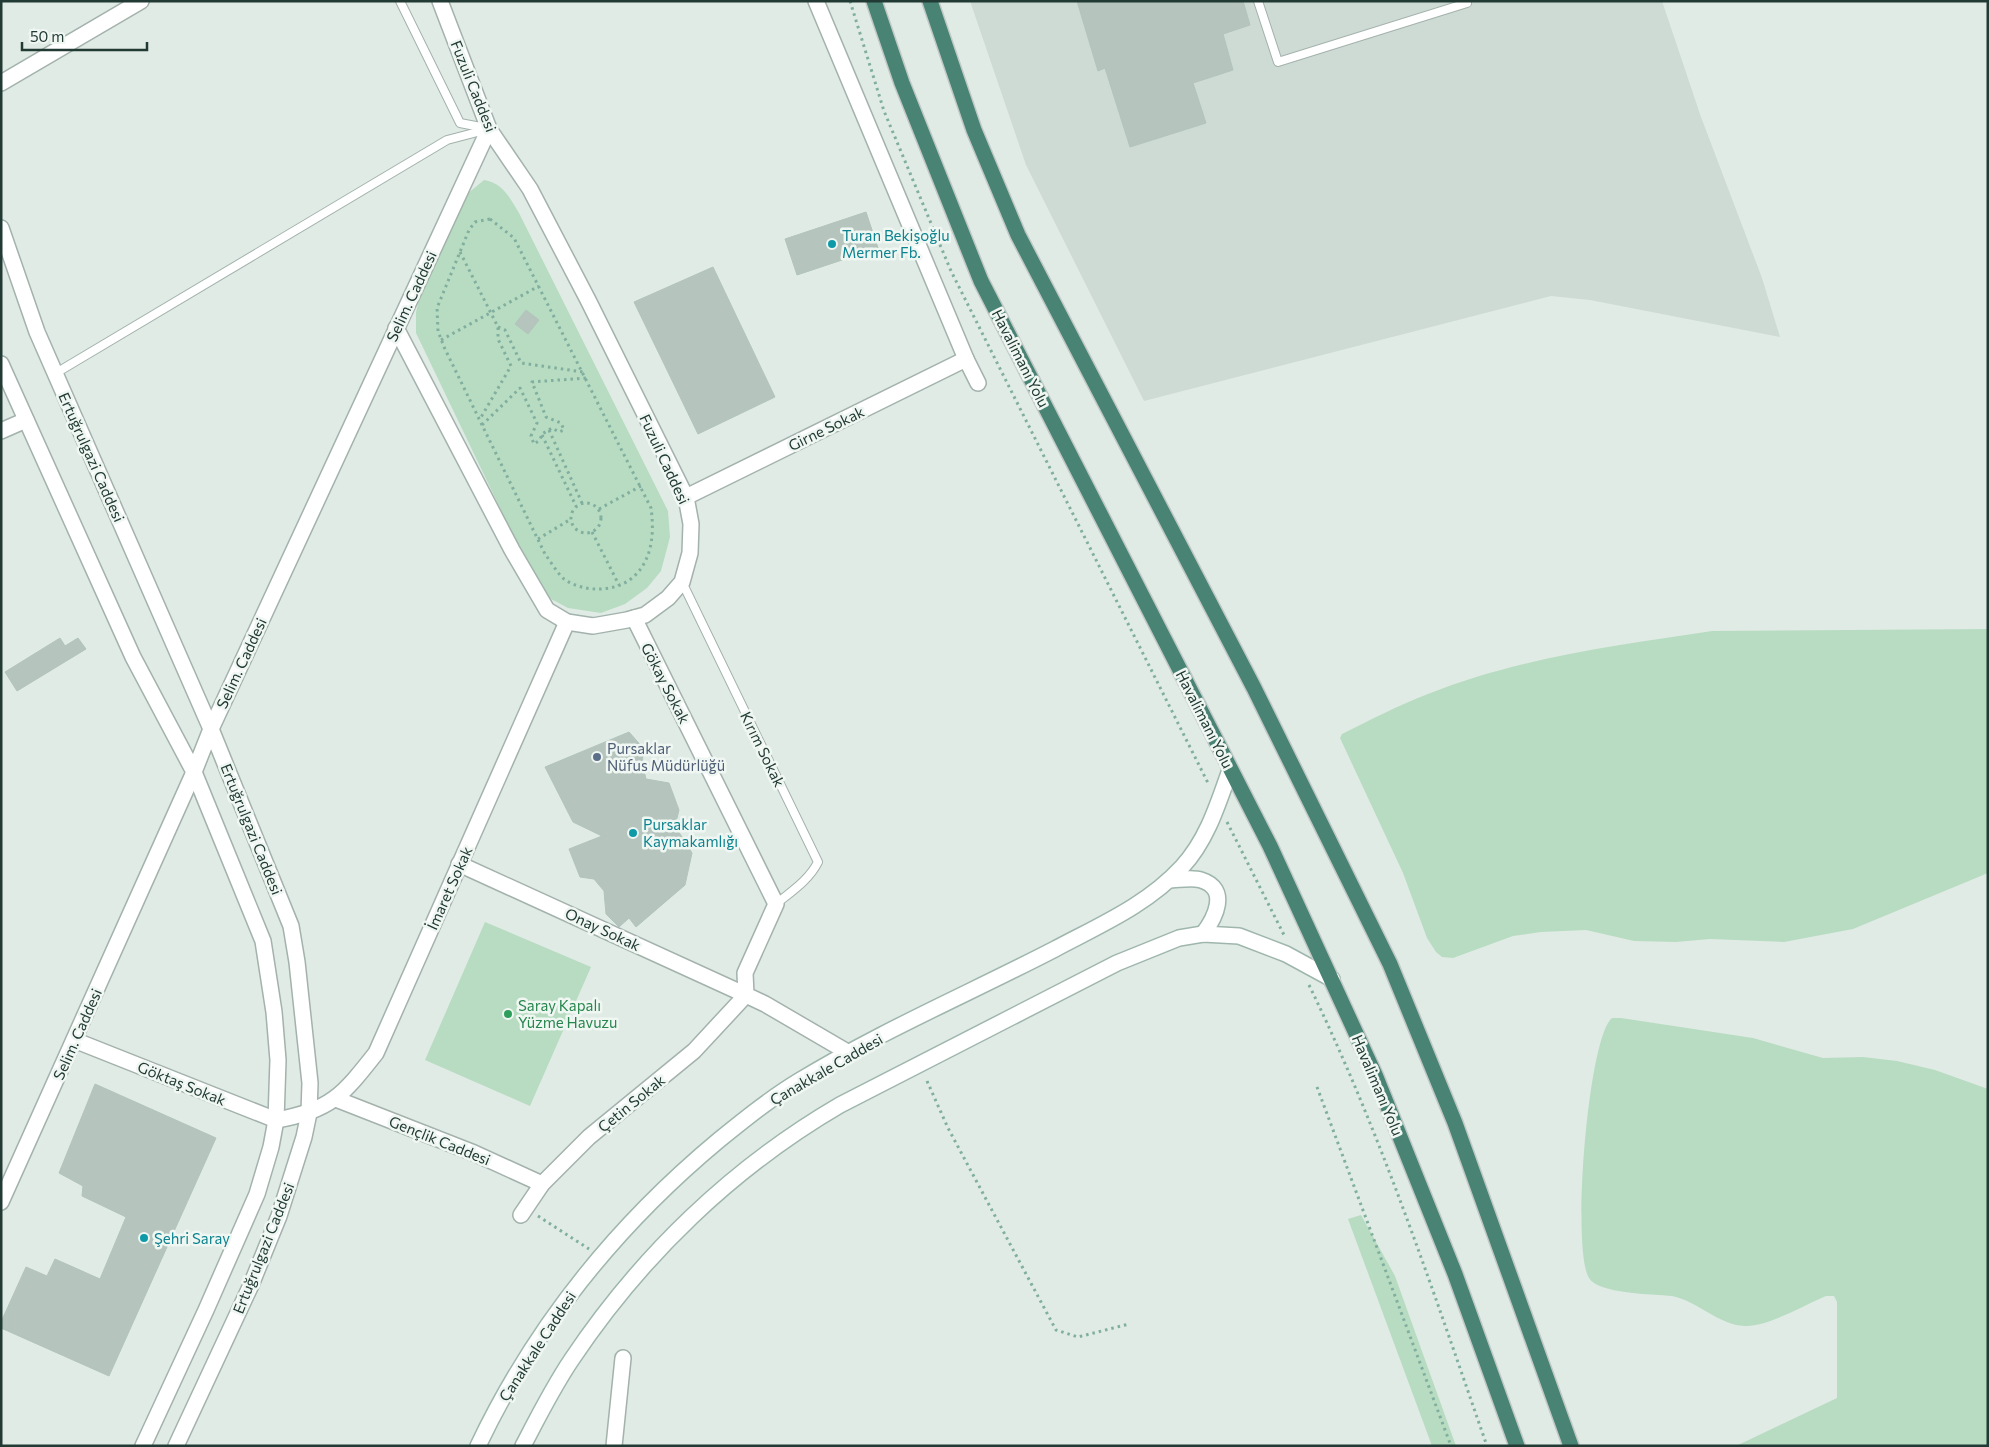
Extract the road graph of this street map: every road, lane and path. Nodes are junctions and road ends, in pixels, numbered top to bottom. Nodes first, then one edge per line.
1 (141, 1) edge
2 (400, 1) edge
3 (440, 1) edge
4 (816, 1) edge
5 (850, 1) edge
6 (874, 1) edge
7 (930, 1) edge
8 (1258, 1) edge
9 (1466, 1) edge
10 (1, 83) edge
11 (489, 129) junction
12 (1, 228) edge
13 (460, 252) junction
14 (539, 286) junction
15 (491, 312) junction
16 (498, 327) junction
17 (396, 328) junction
18 (441, 340) junction
19 (966, 359) junction
20 (1, 364) edge
21 (582, 372) junction
22 (56, 373) junction
23 (586, 378) junction
24 (978, 383) dead end
25 (26, 420) junction
26 (479, 420) junction
27 (482, 426) junction
28 (548, 430) junction
29 (1, 431) edge
30 (542, 434) junction
31 (641, 486) junction
32 (686, 497) junction
33 (582, 503) junction
34 (576, 506) junction
35 (599, 509) junction
36 (571, 519) junction
37 (592, 532) junction
38 (538, 539) junction
39 (682, 582) junction
40 (619, 585) junction
41 (634, 618) junction
42 (567, 622) junction
43 (211, 729) junction
44 (1230, 770) junction
45 (194, 772) junction
46 (1218, 804) junction
47 (459, 864) junction
48 (1169, 880) junction
49 (776, 904) junction
50 (1203, 934) junction
51 (1296, 959) junction
52 (1332, 979) junction
53 (746, 995) junction
54 (74, 1040) junction
55 (849, 1053) junction
56 (927, 1081) dead end
57 (1317, 1087) dead end
58 (336, 1099) junction
59 (309, 1113) junction
60 (291, 1118) joint
61 (276, 1120) junction
62 (542, 1184) junction
63 (1, 1202) edge
64 (524, 1211) joint
65 (600, 1257) junction
66 (1129, 1324) dead end
67 (623, 1358) dead end
68 (143, 1446) edge
69 (176, 1446) edge
70 (478, 1446) edge
71 (523, 1446) edge
72 (614, 1446) edge
73 (1451, 1446) edge
74 (1487, 1446) edge
75 (1517, 1446) edge
76 (1571, 1446) edge

1 - 10 street
2 - 11 lane
3 - 11 street, Fuzuli Caddesi
4 - 19 street
5 - 46 path
6 - 44 highway, Havalimanı Yolu
7 - 76 highway
8 - 9 lane
11 - 17 street, Selim. Caddesi
11 - 22 lane
11 - 32 street, Fuzuli Caddesi
12 - 22 street, Ertuğrulgazi Caddesi
13 - 14 path
13 - 15 path
13 - 18 path
14 - 15 path
14 - 21 path
15 - 16 path
15 - 18 path
16 - 21 path
16 - 26 path
17 - 42 street, Fuzuli Caddesi
17 - 43 street, Selim. Caddesi
18 - 26 path
19 - 24 street
19 - 32 street, Girne Sokak
20 - 25 street, Ertuğrulgazi Caddesi
21 - 23 path
22 - 43 street, Ertuğrulgazi Caddesi
23 - 28 path
23 - 31 path
25 - 29 street
25 - 45 street, Ertuğrulgazi Caddesi
26 - 27 path
27 - 30 path
27 - 38 path
28 - 30 path
28 - 33 path
30 - 34 path
31 - 35 path
31 - 40 path
32 - 39 street, Fuzuli Caddesi
33 - 34 path
33 - 35 path
34 - 36 path
35 - 37 path
36 - 37 path
36 - 38 path
37 - 40 path
38 - 40 path
39 - 41 street, Fuzuli Caddesi
39 - 49 lane, Kırım Sokak
41 - 42 street, Fuzuli Caddesi
41 - 49 street, Gökay Sokak
42 - 47 street, İmaret Sokak
43 - 45 street, Selim. Caddesi
43 - 59 street, Ertuğrulgazi Caddesi
44 - 46 street, Çanakkale Caddesi
44 - 52 highway, Havalimanı Yolu
45 - 54 street, Selim. Caddesi
45 - 61 street, Ertuğrulgazi Caddesi
46 - 48 street, Çanakkale Caddesi
46 - 51 path
47 - 53 street, Onay Sokak
47 - 58 street, İmaret Sokak
48 - 50 street
48 - 55 street, Çanakkale Caddesi
49 - 53 street
50 - 51 street
50 - 71 street
51 - 52 street
51 - 74 path
52 - 75 highway, Havalimanı Yolu
53 - 55 street
53 - 62 street, Çetin Sokak
54 - 61 street, Göktaş Sokak
54 - 63 street, Selim. Caddesi
55 - 65 street, Çanakkale Caddesi
56 - 66 path
57 - 73 path
58 - 59 street, İmaret Sokak
58 - 62 street, Gençlik Caddesi
59 - 60 street, İmaret Sokak
59 - 69 street, Ertuğrulgazi Caddesi
60 - 61 street, Göktaş Sokak
61 - 68 street, Ertuğrulgazi Caddesi
62 - 64 street, Çetin Sokak
64 - 65 path
65 - 70 street, Çanakkale Caddesi
67 - 72 street

